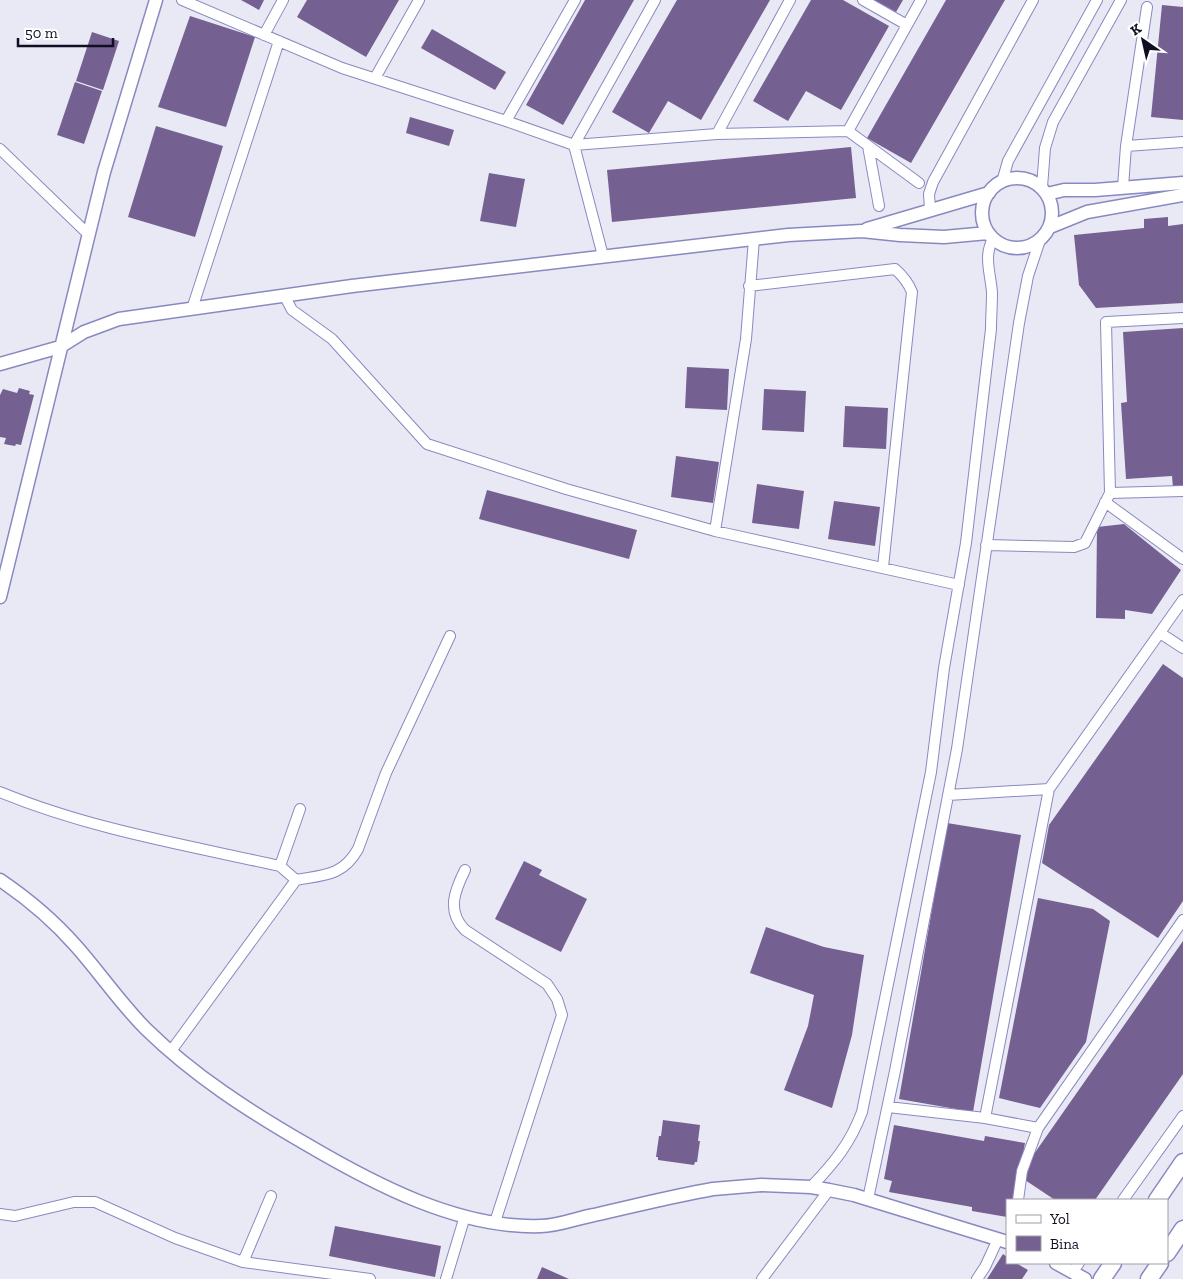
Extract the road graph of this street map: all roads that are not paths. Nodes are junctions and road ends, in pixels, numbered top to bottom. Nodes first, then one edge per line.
1 (156, 0) edge
2 (182, 0) edge
3 (283, 0) edge
4 (419, 0) edge
5 (575, 0) edge
6 (655, 0) edge
7 (790, 0) edge
8 (862, 0) edge
9 (921, 0) edge
10 (1033, 0) edge
11 (1096, 0) edge
12 (1121, 0) edge
13 (1147, 7) dead end
14 (907, 25) junction
15 (264, 35) junction
16 (279, 41) junction
17 (375, 78) junction
18 (506, 121) junction
19 (848, 131) junction
20 (717, 134) junction
21 (1183, 142) edge
22 (574, 145) junction
23 (868, 146) junction
24 (1126, 146) junction
25 (0, 148) edge
26 (1002, 182) junction
27 (919, 183) dead end
28 (1183, 183) edge
29 (1123, 187) junction
30 (1044, 191) junction
31 (989, 192) junction
32 (1183, 195) edge
33 (879, 206) dead end
34 (930, 210) junction
35 (1050, 227) junction
36 (862, 231) junction
37 (88, 234) junction
38 (990, 236) junction
39 (754, 239) junction
40 (1040, 240) junction
41 (603, 256) junction
42 (749, 286) junction
43 (284, 295) junction
44 (192, 308) junction
45 (1183, 318) edge
46 (60, 347) junction
47 (0, 364) edge
48 (1183, 491) edge
49 (1108, 497) junction
50 (716, 531) junction
51 (986, 545) junction
52 (1183, 559) edge
53 (883, 568) junction
54 (2, 579) edge
55 (959, 585) junction
56 (0, 597) edge
57 (1183, 600) edge
58 (1160, 632) junction
59 (450, 636) dead end
60 (1183, 648) edge
61 (1049, 789) junction
62 (0, 792) edge
63 (948, 795) junction
64 (300, 809) dead end
65 (280, 866) junction
66 (465, 870) dead end
67 (0, 880) edge
68 (296, 880) junction
69 (1183, 920) edge
70 (171, 1051) junction
71 (888, 1107) junction
72 (1183, 1116) edge
73 (985, 1118) junction
74 (1038, 1128) junction
75 (1183, 1162) edge
76 (811, 1187) junction
77 (829, 1190) junction
78 (271, 1196) dead end
79 (1018, 1199) edge
80 (1124, 1199) edge
81 (1158, 1199) edge
82 (868, 1200) junction
83 (0, 1214) edge
84 (465, 1216) junction
85 (496, 1222) junction
86 (1183, 1229) edge
87 (1003, 1240) edge
88 (1168, 1252) edge
89 (243, 1262) junction
90 (1058, 1264) edge
91 (1112, 1264) edge
92 (1159, 1264) edge
93 (1080, 1274) edge
94 (370, 1279) edge
95 (446, 1279) edge
96 (762, 1279) edge
97 (977, 1279) edge
98 (1102, 1279) edge
99 (1108, 1279) edge
100 (1118, 1279) edge
101 (1149, 1279) edge

1 - 37 street
2 - 15 street
3 - 15 street
4 - 17 street
5 - 18 street
6 - 22 street
7 - 20 street
8 - 14 street
9 - 14 street
10 - 34 street
11 - 26 street
12 - 30 street
13 - 24 street
14 - 19 street
15 - 16 street
16 - 17 street
16 - 44 street
17 - 18 street
18 - 22 street
19 - 20 street
19 - 23 street
20 - 22 street
21 - 24 street
22 - 41 street
23 - 27 street
23 - 33 street
24 - 29 street
25 - 37 street
26 - 30 street
26 - 31 street
28 - 29 street
29 - 30 street
30 - 35 street
31 - 34 street
31 - 38 street
32 - 35 street
34 - 36 street
35 - 40 street
36 - 38 street
36 - 39 street
37 - 46 street
38 - 40 street
38 - 55 street
39 - 41 street
39 - 42 street
40 - 51 street
41 - 43 street
42 - 50 street
42 - 53 street
43 - 44 street
43 - 50 street
44 - 46 street
45 - 49 street
46 - 47 street
46 - 54 street
48 - 49 street
49 - 51 street
49 - 52 street
50 - 53 street
51 - 63 street
53 - 55 street
54 - 56 street
55 - 76 street
57 - 58 street
58 - 60 street
58 - 61 street
59 - 68 street
61 - 63 street
61 - 73 street
62 - 65 street
63 - 71 street
64 - 65 street
65 - 68 street
66 - 85 street
67 - 70 street
68 - 70 street
69 - 74 street
70 - 84 street
71 - 73 street
71 - 82 street
72 - 80 street
73 - 74 street
74 - 79 street
75 - 81 highway
76 - 77 street
76 - 85 street
77 - 82 street
77 - 96 street
78 - 89 street
82 - 87 street
83 - 89 street
84 - 85 street
84 - 95 street
86 - 88 highway
87 - 97 street
89 - 94 street
90 - 93 street
91 - 98 highway
92 - 101 highway
99 - 100 highway

